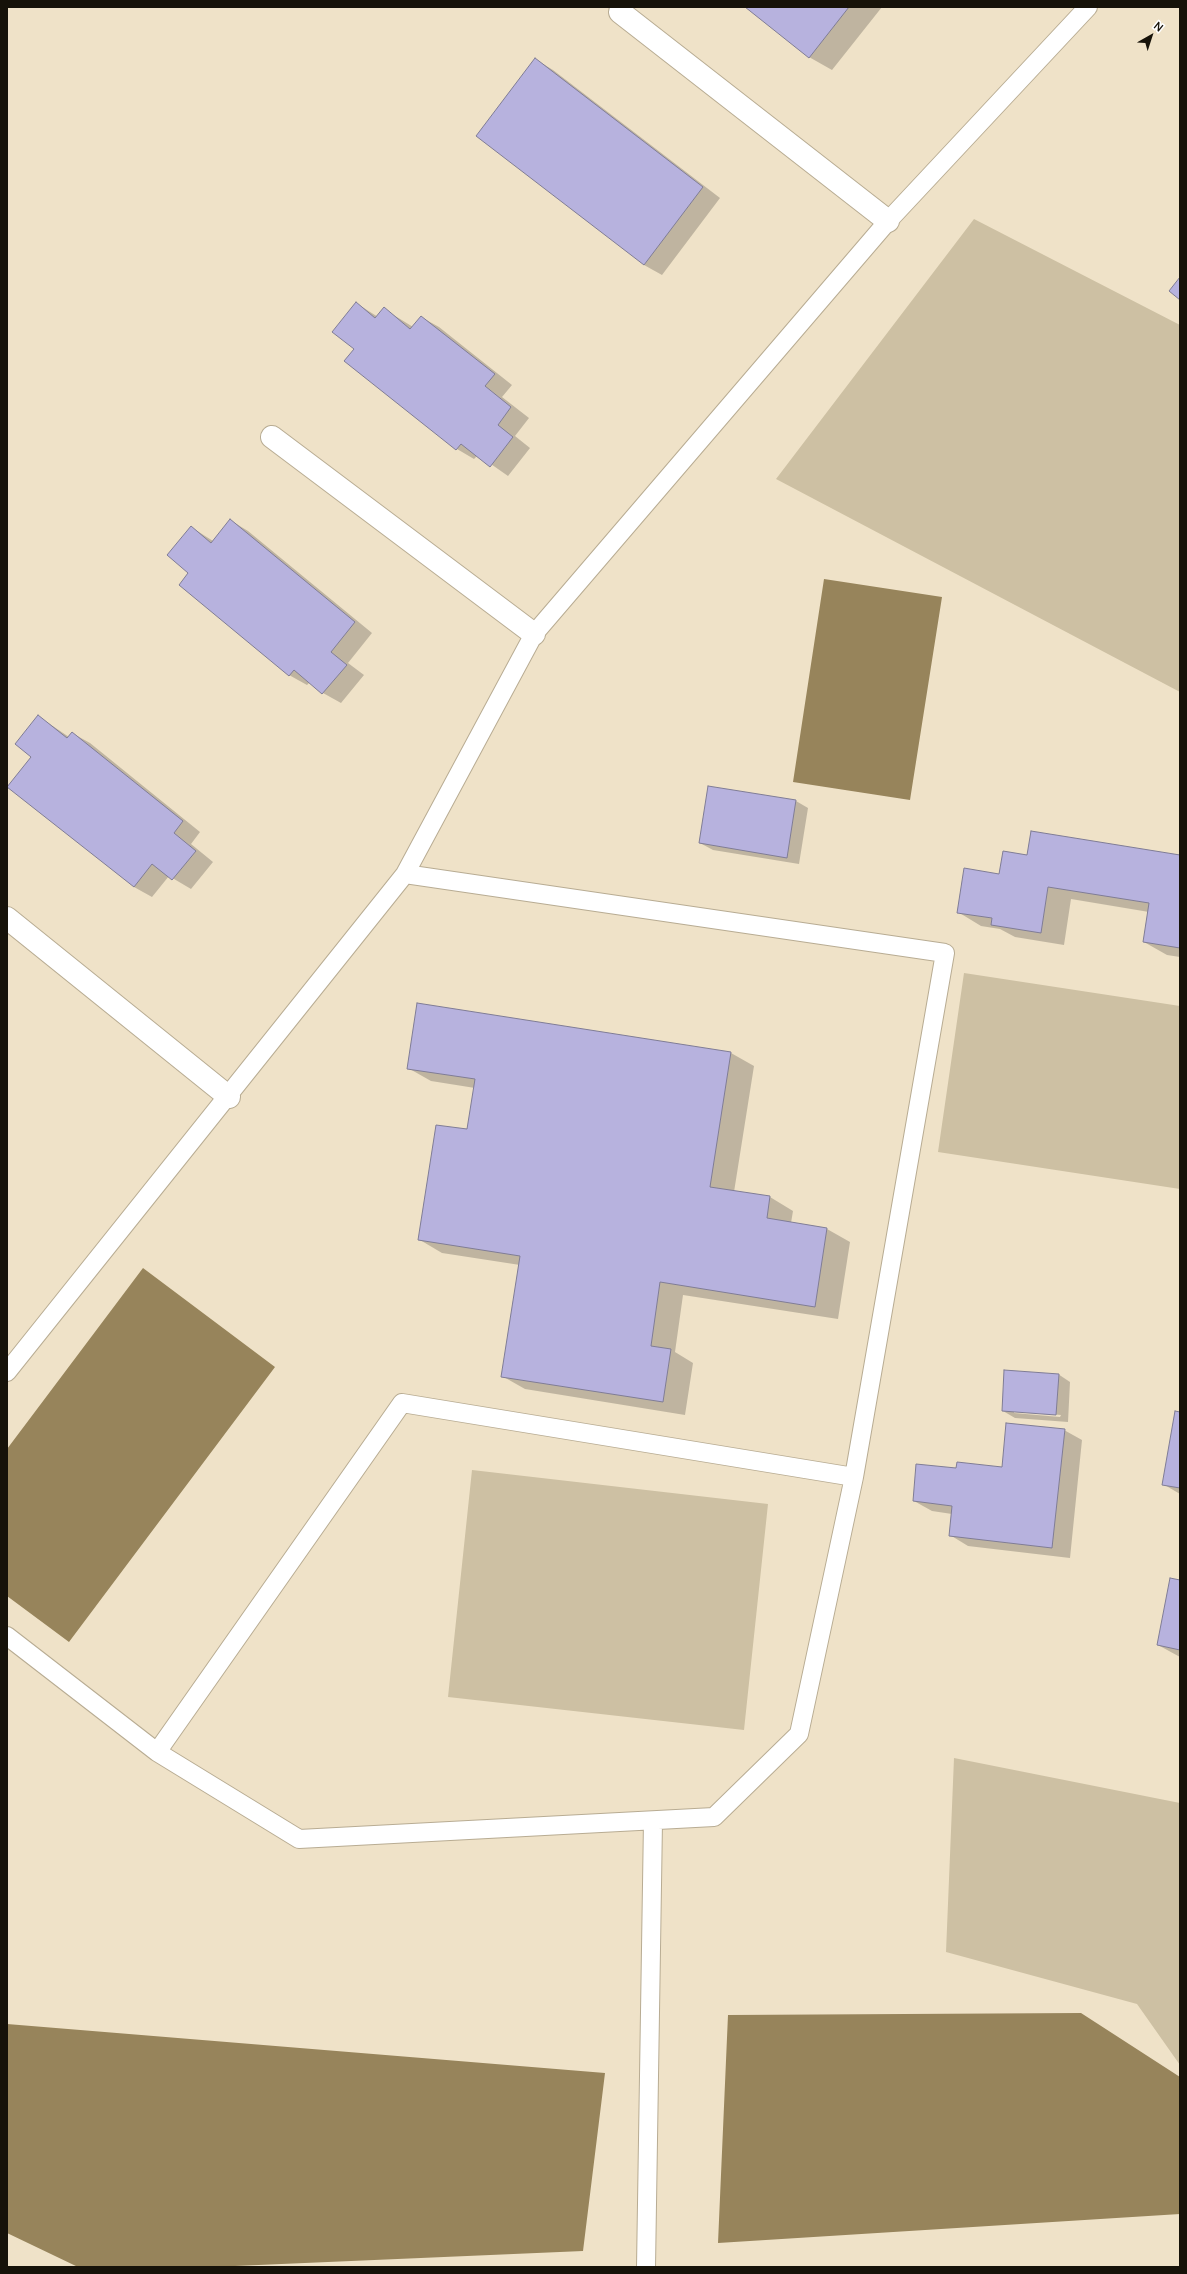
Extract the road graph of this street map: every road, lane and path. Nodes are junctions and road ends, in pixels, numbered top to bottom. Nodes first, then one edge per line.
1 (1088, 7) edge
2 (620, 12) dead end
3 (888, 221) junction
4 (272, 437) dead end
5 (534, 634) junction
6 (405, 874) junction
7 (7, 918) edge
8 (229, 1097) junction
9 (7, 1372) edge
10 (854, 1477) junction
11 (7, 1636) edge
12 (157, 1752) junction
13 (653, 1821) junction
14 (646, 2267) edge

1 - 3 lane
2 - 3 street
3 - 5 lane
4 - 5 street
5 - 6 lane
6 - 8 lane
6 - 10 lane
7 - 8 street
8 - 9 lane
10 - 12 lane
10 - 13 lane
11 - 12 lane
12 - 13 lane
13 - 14 lane

